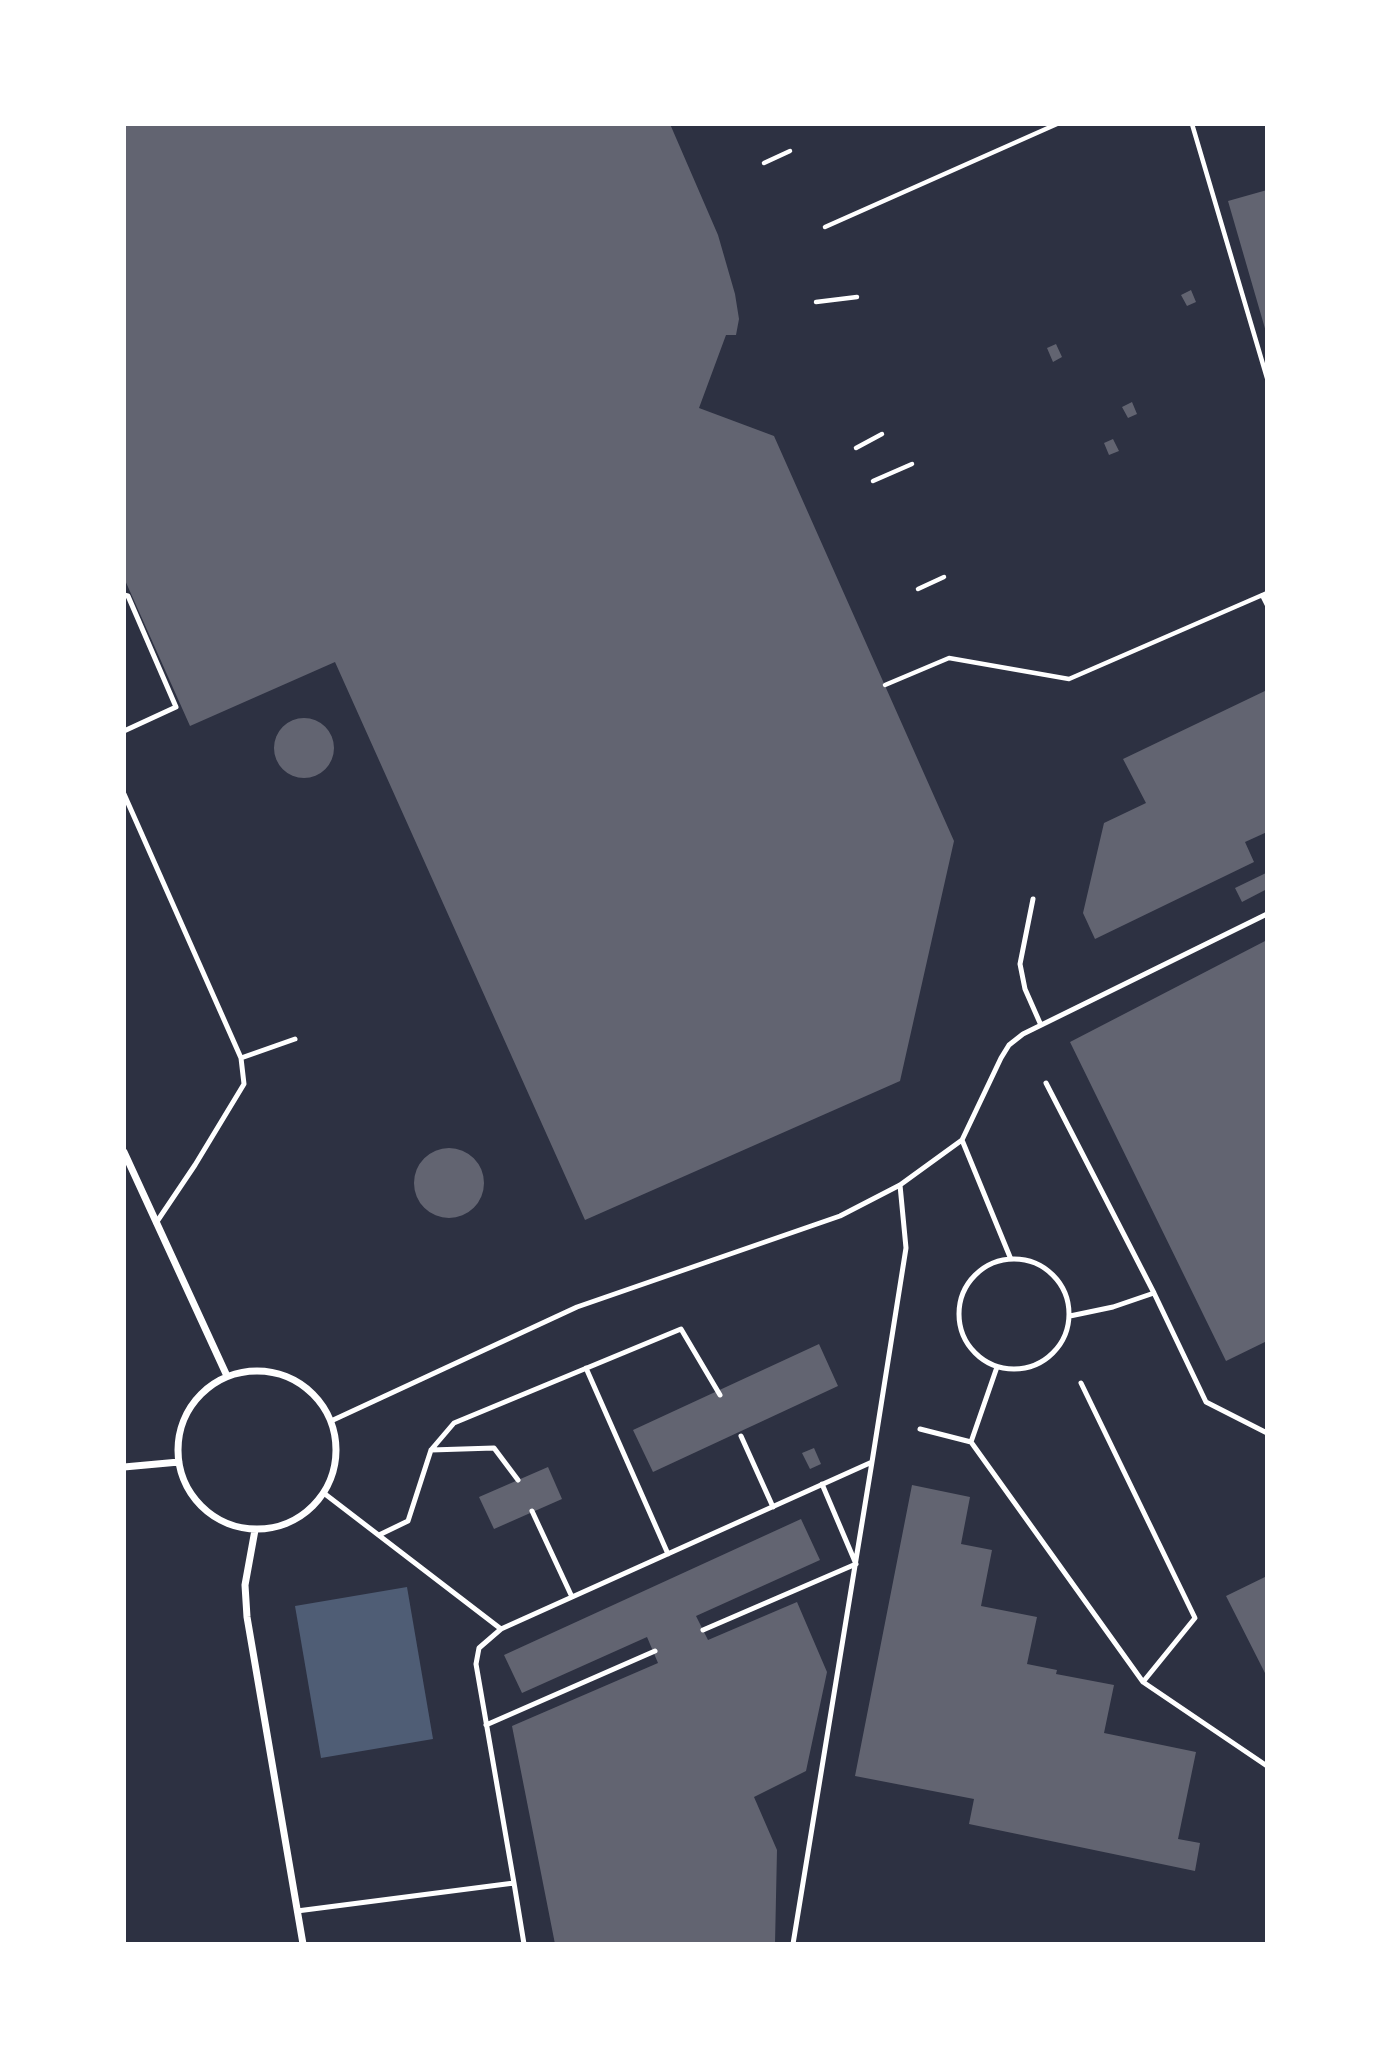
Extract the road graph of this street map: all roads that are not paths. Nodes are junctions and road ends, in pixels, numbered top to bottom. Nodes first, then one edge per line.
1 (124, 595) edge
2 (124, 731) edge
3 (124, 794) edge
4 (1033, 899) dead end
5 (1267, 914) edge
6 (1040, 1023) junction
7 (295, 1039) dead end
8 (241, 1058) junction
9 (1046, 1083) dead end
10 (962, 1140) junction
11 (124, 1152) edge
12 (900, 1185) junction
13 (156, 1223) junction
14 (1010, 1258) junction
15 (1154, 1293) junction
16 (1070, 1316) junction
17 (998, 1367) junction
18 (586, 1368) junction
19 (228, 1377) junction
20 (1081, 1382) dead end
21 (720, 1395) dead end
22 (331, 1421) junction
23 (920, 1429) dead end
24 (1267, 1433) edge
25 (741, 1436) dead end
26 (971, 1442) junction
27 (431, 1450) junction
28 (179, 1462) junction
29 (872, 1462) junction
30 (124, 1467) edge
31 (518, 1480) dead end
32 (822, 1484) junction
33 (325, 1494) junction
34 (773, 1507) junction
35 (532, 1511) dead end
36 (255, 1530) junction
37 (379, 1535) junction
38 (668, 1554) junction
39 (856, 1564) junction
40 (572, 1597) junction
41 (501, 1629) junction
42 (704, 1630) dead end
43 (655, 1651) dead end
44 (1143, 1682) junction
45 (486, 1725) junction
46 (1267, 1766) edge
47 (513, 1883) junction
48 (297, 1911) junction
49 (303, 1944) edge
50 (524, 1944) edge
51 (793, 1944) edge

1 - 2 lane
3 - 8 lane
4 - 6 lane
5 - 6 lane
6 - 10 lane
7 - 8 lane
8 - 13 lane
9 - 15 lane
10 - 12 lane
10 - 14 lane
11 - 13 street
12 - 22 lane
12 - 29 lane
13 - 19 street
14 - 16 lane
14 - 17 lane
15 - 16 lane
15 - 24 lane
16 - 17 lane
17 - 26 lane
18 - 21 lane
18 - 27 lane
18 - 38 lane
19 - 22 street
19 - 28 street
20 - 44 lane
22 - 33 street
23 - 26 lane
25 - 34 lane
26 - 44 lane
27 - 31 lane
27 - 37 lane
28 - 30 street
28 - 36 street
29 - 32 lane
29 - 39 lane
32 - 34 lane
32 - 39 lane
33 - 36 street
33 - 37 lane
34 - 38 lane
35 - 40 lane
36 - 48 street
37 - 41 lane
38 - 40 lane
39 - 42 lane
39 - 51 lane
40 - 41 lane
41 - 45 lane
43 - 45 lane
44 - 46 lane
45 - 47 lane
47 - 48 lane
47 - 50 lane
48 - 49 street

